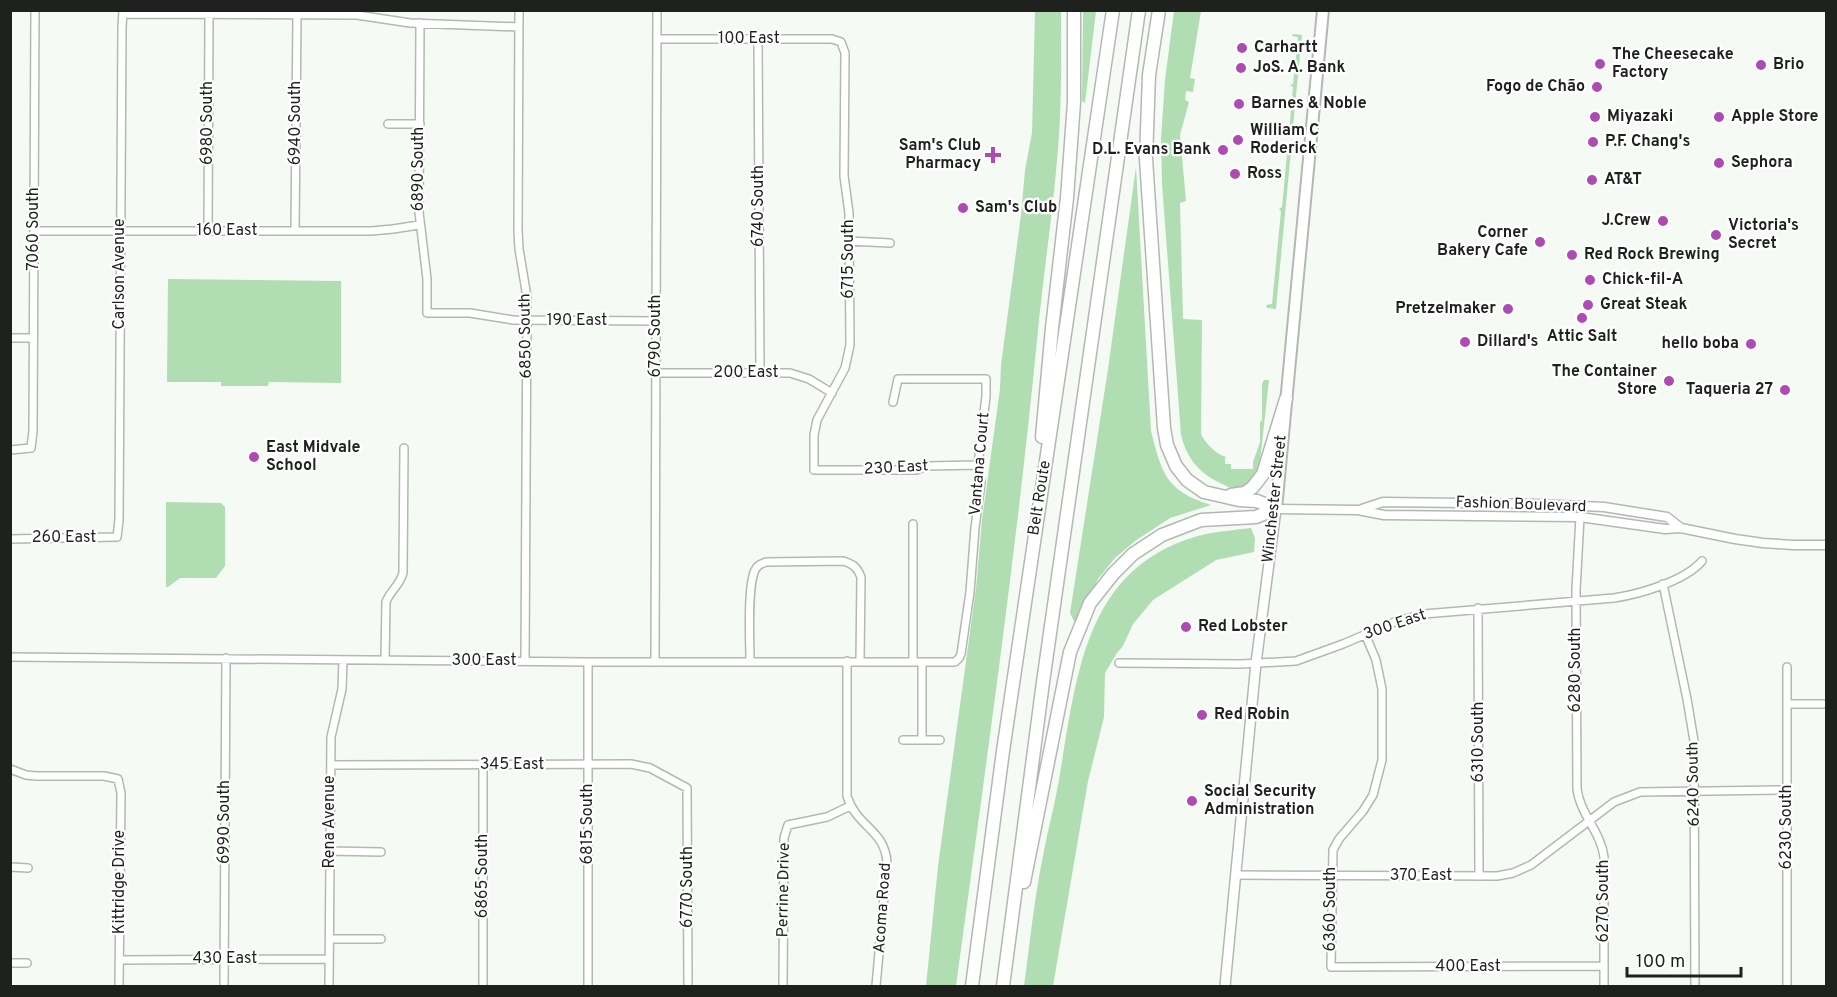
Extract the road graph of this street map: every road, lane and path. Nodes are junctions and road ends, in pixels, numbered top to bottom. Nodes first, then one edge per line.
1 (35, 10) edge
2 (519, 10) edge
3 (657, 10) edge
4 (1074, 10) edge
5 (1113, 10) edge
6 (1139, 10) edge
7 (1159, 10) edge
8 (1323, 10) edge
9 (123, 12) edge
10 (209, 15) junction
11 (297, 15) junction
12 (420, 23) junction
13 (519, 27) junction
14 (657, 39) junction
15 (758, 39) junction
16 (841, 42) joint
17 (388, 124) dead end
18 (420, 124) junction
19 (419, 225) junction
20 (121, 230) junction
21 (295, 230) junction
22 (34, 231) junction
23 (208, 231) junction
24 (849, 241) junction
25 (890, 243) dead end
26 (426, 313) joint
27 (526, 321) junction
28 (656, 321) junction
29 (10, 338) edge
30 (33, 338) junction
31 (760, 372) junction
32 (656, 373) junction
33 (832, 393) junction
34 (1286, 399) junction
35 (893, 402) dead end
36 (404, 448) dead end
37 (10, 450) edge
38 (978, 465) junction
39 (814, 470) joint
40 (1223, 496) junction
41 (1276, 509) junction
42 (1358, 510) junction
43 (1580, 517) junction
44 (914, 524) dead end
45 (1681, 528) junction
46 (117, 537) joint
47 (10, 538) edge
48 (1034, 542) junction
49 (1827, 545) edge
50 (1702, 561) dead end
51 (1663, 584) junction
52 (1576, 601) junction
53 (1478, 608) junction
54 (1365, 634) junction
55 (10, 657) edge
56 (226, 658) junction
57 (343, 660) junction
58 (385, 660) junction
59 (957, 660) joint
60 (525, 661) junction
61 (750, 661) junction
62 (847, 661) junction
63 (588, 662) junction
64 (655, 662) junction
65 (860, 662) junction
66 (913, 662) junction
67 (922, 662) junction
68 (1119, 663) dead end
69 (1256, 663) junction
70 (1787, 667) dead end
71 (1787, 704) junction
72 (1827, 704) edge
73 (903, 740) dead end
74 (922, 740) junction
75 (940, 740) dead end
76 (331, 765) junction
77 (483, 765) junction
78 (588, 765) junction
79 (10, 769) edge
80 (687, 788) joint
81 (1695, 790) junction
82 (1787, 790) junction
83 (850, 806) junction
84 (1589, 820) junction
85 (330, 852) junction
86 (381, 852) dead end
87 (10, 867) edge
88 (28, 868) dead end
89 (1236, 875) junction
90 (1332, 876) junction
91 (1479, 876) junction
92 (330, 939) junction
93 (381, 939) dead end
94 (224, 959) junction
95 (329, 959) junction
96 (120, 960) junction
97 (10, 963) edge
98 (27, 963) dead end
99 (1604, 966) junction
100 (1331, 967) joint
101 (119, 987) edge
102 (224, 987) edge
103 (329, 987) edge
104 (483, 987) edge
105 (588, 987) edge
106 (688, 987) edge
107 (783, 987) edge
108 (876, 987) edge
109 (972, 987) edge
110 (1004, 987) edge
111 (1225, 987) edge
112 (1604, 987) edge
113 (1695, 987) edge
114 (1787, 987) edge

1 - 22 street, 7060 South
2 - 13 street, 6850 South
3 - 14 street, 6790 South
4 - 48 highway
5 - 48 highway, Belt Route
6 - 110 highway, Belt Route
7 - 40 highway
8 - 34 main road, Winchester Street
9 - 10 street
9 - 20 street, Carlson Avenue
10 - 11 street
10 - 23 street, 6980 South
11 - 12 street
11 - 21 street, 6940 South
12 - 13 street
12 - 18 street, 6890 South
13 - 27 street, 6850 South
14 - 15 street, 100 East
14 - 28 street, 6790 South
15 - 16 street, 100 East
15 - 31 street, 6740 South
16 - 24 street, 6715 South
17 - 18 street
18 - 19 street, 6890 South
19 - 21 street, 160 East
19 - 26 street, 6890 South
20 - 22 street, 160 East
20 - 23 street, 160 East
20 - 46 street, Carlson Avenue
21 - 23 street, 160 East
22 - 30 street, 7060 South
24 - 25 street
24 - 33 street, 6715 South
26 - 27 street, 190 East
27 - 28 street, 190 East
27 - 60 street, 6850 South
28 - 32 street, 6790 South
29 - 30 street
30 - 37 street, 7060 South
31 - 32 street, 200 East
31 - 33 street, 200 East
32 - 64 street, 6790 South
33 - 39 street, 6715 South
34 - 40 highway
34 - 41 main road, Winchester Street
35 - 38 street, Vantana Court
36 - 58 street
38 - 39 street, 230 East
38 - 59 street, Vantana Court
40 - 41 highway
41 - 42 street, Fashion Boulevard
41 - 69 main road, Winchester Street
41 - 110 highway
42 - 43 street, Fashion Boulevard
42 - 45 street, Fashion Boulevard
43 - 45 street, Fashion Boulevard
43 - 52 street, 6280 South
44 - 66 street
45 - 49 street, Fashion Boulevard
46 - 47 street, 260 East
48 - 109 highway, Belt Route
50 - 51 street, 300 East
51 - 52 street, 300 East
51 - 81 street, 6240 South
52 - 53 street, 300 East
52 - 84 street, 6280 South
53 - 54 street, 300 East
53 - 91 street, 6310 South
54 - 69 street, 300 East
54 - 90 street, 6360 South
55 - 56 street, 300 East
56 - 57 street, 300 East
56 - 94 street, 6990 South
57 - 58 street, 300 East
57 - 76 street, Rena Avenue
58 - 60 street, 300 East
59 - 67 street, 300 East
60 - 63 street, 300 East
61 - 62 street, 300 East
61 - 64 street, 300 East
61 - 65 street
62 - 65 street, 300 East
62 - 83 street
63 - 64 street, 300 East
63 - 78 street, 6815 South
65 - 66 street, 300 East
66 - 67 street, 300 East
67 - 74 street
68 - 69 street, 300 East
69 - 89 main road, Winchester Street
70 - 71 street, 6230 South
71 - 72 street
71 - 82 street, 6230 South
73 - 74 street
74 - 75 street
76 - 77 street, 345 East
76 - 85 street, Rena Avenue
77 - 78 street, 345 East
77 - 104 street, 6865 South
78 - 80 street, 345 East
78 - 105 street, 6815 South
79 - 96 street, Kittridge Drive
80 - 106 street, 6770 South
81 - 82 street, 370 East
81 - 84 street, 370 East
81 - 113 street, 6240 South
82 - 114 street, 6230 South
83 - 107 street, Perrine Drive
83 - 108 street, Acoma Road
84 - 91 street, 370 East
84 - 99 street, 6270 South
85 - 86 street
85 - 92 street, Rena Avenue
87 - 88 street
89 - 90 street, 370 East
89 - 111 main road, Winchester Street
90 - 91 street, 370 East
90 - 100 street, 6360 South
92 - 93 street
92 - 95 street, Rena Avenue
94 - 95 street, 430 East
94 - 96 street, 430 East
94 - 102 street, 6990 South
95 - 103 street, Rena Avenue
96 - 101 street, Kittridge Drive
97 - 98 street
99 - 100 street, 400 East
99 - 112 street, 6270 South

